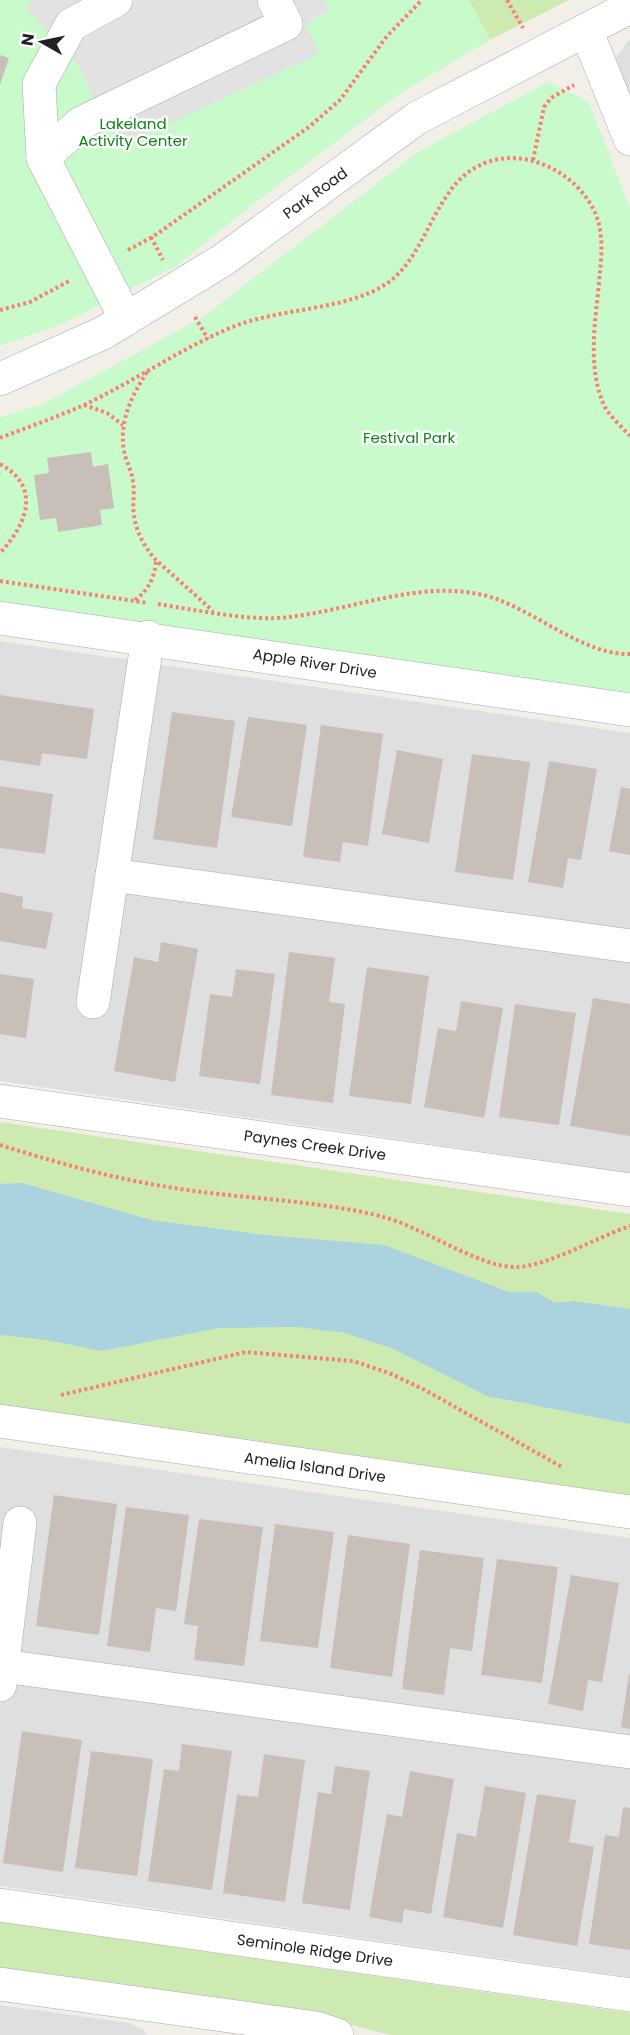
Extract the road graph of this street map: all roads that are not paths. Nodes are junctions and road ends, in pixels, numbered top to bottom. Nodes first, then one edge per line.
1 (116, 0) edge
2 (274, 0) edge
3 (630, 7) edge
4 (586, 30) junction
5 (630, 139) edge
6 (43, 158) junction
7 (126, 319) junction
8 (0, 379) edge
9 (0, 618) edge
10 (148, 638) junction
11 (630, 710) edge
12 (112, 875) junction
13 (630, 946) edge
14 (93, 1002) dead end
15 (0, 1101) edge
16 (630, 1190) edge
17 (0, 1421) edge
18 (630, 1512) edge
19 (20, 1523) dead end
20 (1, 1676) edge
21 (630, 1752) edge
22 (0, 1905) edge
23 (0, 1984) edge
24 (630, 1995) edge
25 (187, 2023) edge
26 (338, 2035) edge

1 - 6 street
2 - 6 street
3 - 4 street, Park Road
4 - 5 street
4 - 7 street, Park Road
6 - 7 street
7 - 8 street, Park Road
9 - 10 street, Apple River Drive
10 - 11 street, Apple River Drive
10 - 12 street
12 - 13 street
12 - 14 street
15 - 16 street, Paynes Creek Drive
17 - 18 street, Amelia Island Drive
19 - 20 street
20 - 21 street
22 - 24 street, Seminole Ridge Drive
23 - 25 street
25 - 26 street

